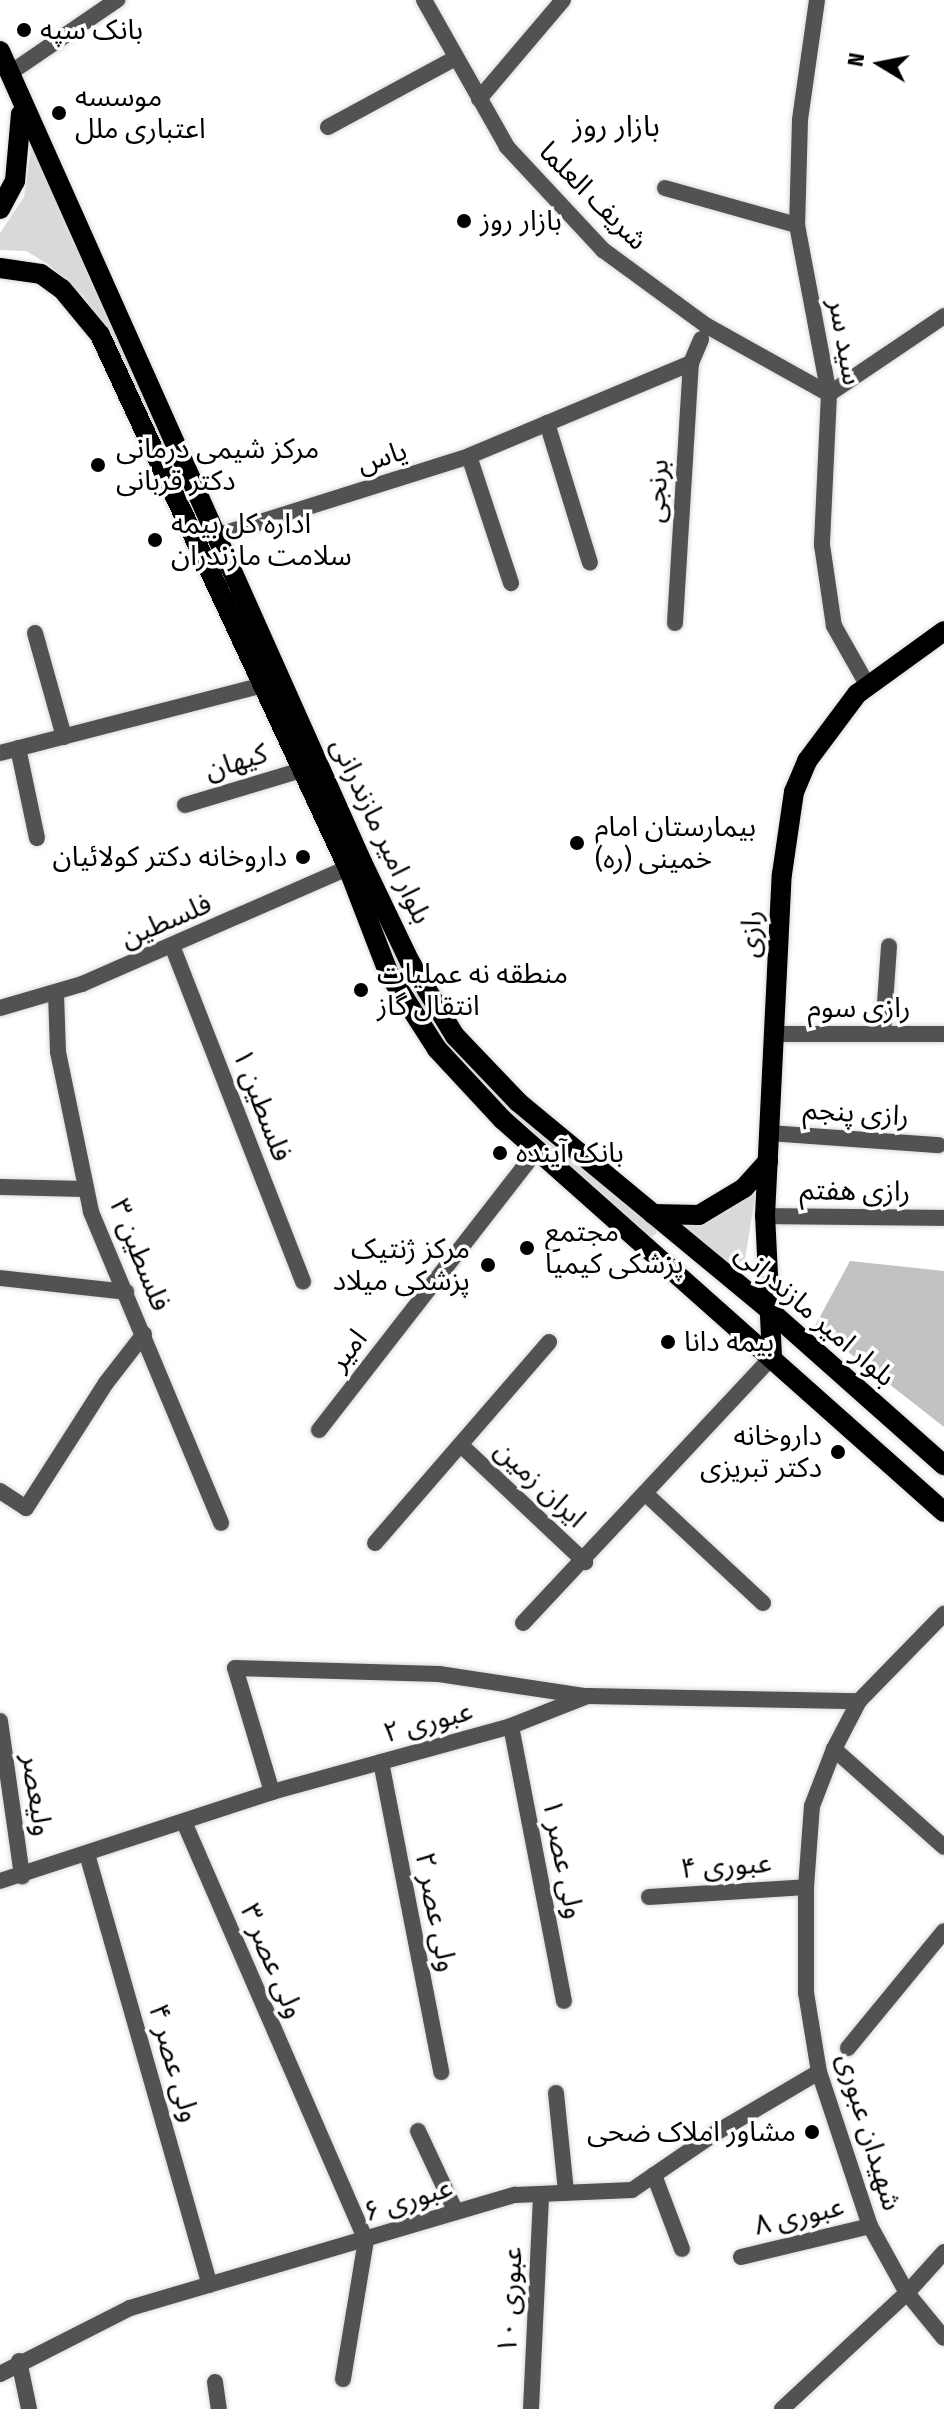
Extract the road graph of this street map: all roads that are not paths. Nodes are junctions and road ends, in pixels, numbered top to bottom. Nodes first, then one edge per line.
1 (117, 0) edge
2 (424, 0) edge
3 (563, 0) edge
4 (817, 0) edge
5 (0, 51) edge
6 (454, 59) junction
7 (5, 75) edge
8 (479, 99) junction
9 (20, 102) junction
10 (328, 127) dead end
11 (665, 188) dead end
12 (0, 209) edge
13 (797, 225) junction
14 (0, 268) edge
15 (944, 316) edge
16 (701, 339) dead end
17 (691, 363) junction
18 (829, 394) junction
19 (547, 423) junction
20 (469, 456) junction
21 (219, 535) junction
22 (590, 563) dead end
23 (511, 583) dead end
24 (675, 623) dead end
25 (944, 631) edge
26 (35, 633) dead end
27 (262, 685) junction
28 (868, 686) junction
29 (64, 737) junction
30 (18, 748) junction
31 (0, 753) edge
32 (302, 770) junction
33 (185, 805) dead end
34 (37, 838) dead end
35 (348, 868) junction
36 (889, 946) dead end
37 (173, 948) junction
38 (56, 994) junction
39 (0, 1008) edge
40 (883, 1032) junction
41 (774, 1034) junction
42 (944, 1034) edge
43 (770, 1133) junction
44 (939, 1145) dead end
45 (537, 1150) junction
46 (768, 1161) junction
47 (0, 1187) edge
48 (86, 1189) junction
49 (652, 1214) junction
50 (765, 1216) junction
51 (944, 1218) edge
52 (0, 1278) edge
53 (303, 1282) dead end
54 (126, 1292) junction
55 (767, 1308) junction
56 (144, 1334) junction
57 (549, 1342) dead end
58 (772, 1357) junction
59 (319, 1430) dead end
60 (463, 1447) junction
61 (944, 1465) edge
62 (0, 1491) edge
63 (646, 1494) junction
64 (944, 1512) edge
65 (221, 1523) dead end
66 (375, 1543) dead end
67 (585, 1562) junction
68 (763, 1603) dead end
69 (944, 1614) edge
70 (523, 1623) dead end
71 (587, 1696) junction
72 (859, 1701) junction
73 (0, 1721) edge
74 (511, 1726) junction
75 (834, 1749) junction
76 (381, 1762) junction
77 (272, 1792) junction
78 (184, 1822) junction
79 (944, 1847) edge
80 (87, 1854) junction
81 (22, 1876) junction
82 (0, 1881) edge
83 (806, 1887) junction
84 (649, 1897) dead end
85 (944, 1931) edge
86 (564, 2001) dead end
87 (848, 2048) dead end
88 (441, 2072) dead end
89 (819, 2072) junction
90 (556, 2093) dead end
91 (418, 2131) dead end
92 (654, 2175) junction
93 (566, 2192) junction
94 (541, 2194) junction
95 (456, 2212) junction
96 (870, 2226) junction
97 (366, 2240) junction
98 (682, 2249) dead end
99 (944, 2252) edge
100 (741, 2257) dead end
101 (210, 2285) junction
102 (907, 2293) junction
103 (944, 2338) edge
104 (19, 2361) junction
105 (0, 2374) edge
106 (343, 2379) dead end
107 (215, 2382) dead end
108 (29, 2409) edge
109 (219, 2409) edge
110 (531, 2409) edge
111 (782, 2409) edge

1 - 7 street
2 - 6 street, شریف العلما
3 - 8 street
4 - 13 street, سید سر
5 - 7 main road
6 - 8 street, شریف العلما
6 - 10 street
7 - 9 main road, بلوار امیر مازندرانی
8 - 18 street, شریف العلما
9 - 12 main road
9 - 21 main road, بلوار امیر مازندرانی
11 - 13 street
13 - 18 street, سید سر
14 - 27 main road, بلوار امیر مازندرانی
15 - 18 street
16 - 17 street, برنجی
17 - 19 street, یاس
17 - 24 street, برنجی
18 - 28 street, سید سر
19 - 20 street, یاس
19 - 22 street
20 - 21 street, یاس
20 - 23 street
21 - 49 main road, بلوار امیر مازندرانی
25 - 28 main road, رازی
26 - 29 street
27 - 29 street
27 - 32 main road, بلوار امیر مازندرانی
28 - 41 main road, رازی
29 - 30 street
30 - 31 street
30 - 34 street
32 - 33 street, کیهان
32 - 35 main road, بلوار امیر مازندرانی
35 - 37 street, فلسطین
35 - 45 main road, بلوار امیر مازندرانی
36 - 40 street
37 - 38 street, فلسطین
37 - 53 street, فلسطین ۱
38 - 39 street, فلسطین
38 - 48 street, فلسطین ۳
40 - 41 street, رازی سوم
40 - 42 street, رازی سوم
41 - 43 main road, رازی
43 - 44 street, رازی پنجم
43 - 46 main road, رازی
45 - 58 main road, بلوار امیر مازندرانی
45 - 59 street, امیر
46 - 49 main road
46 - 50 main road, رازی
47 - 48 street
48 - 54 street, فلسطین ۳
49 - 55 main road, بلوار امیر مازندرانی
50 - 51 street, رازی هفتم
50 - 55 main road, رازی
52 - 54 street
54 - 56 street, فلسطین ۳
55 - 58 main road, رازی
55 - 61 main road, بلوار امیر مازندرانی
56 - 62 street
56 - 65 street, فلسطین ۳
57 - 60 street, ایران زمین
58 - 63 street, ایران زمین
58 - 64 main road, بلوار امیر مازندرانی
60 - 66 street, ایران زمین
60 - 67 street, ایران زمین
63 - 67 street, ایران زمین
63 - 68 street
67 - 70 street
69 - 72 street, شهیدان عبوری
71 - 72 street, عبوری ۲
71 - 74 street, عبوری ۲
71 - 77 street
72 - 75 street, شهیدان عبوری
73 - 81 street, ولیعصر
74 - 76 street, عبوری ۲
74 - 86 street, ولی عصر ۱
75 - 79 street
75 - 83 street, شهیدان عبوری
76 - 77 street, عبوری ۲
76 - 88 street, ولی عصر ۲
77 - 78 street, عبوری ۲
78 - 80 street, عبوری ۲
78 - 97 street, ولی عصر ۳
80 - 81 street, عبوری ۲
80 - 101 street, ولی عصر ۴
81 - 82 street, عبوری ۲
83 - 84 street, عبوری ۴
83 - 89 street, شهیدان عبوری
85 - 87 street
89 - 92 street, عبوری ۶
89 - 96 street, شهیدان عبوری
90 - 93 street
91 - 95 street
92 - 93 street, عبوری ۶
92 - 98 street
93 - 94 street, عبوری ۶
94 - 95 street, عبوری ۶
94 - 110 street, عبوری ۱۰
95 - 97 street, عبوری ۶
96 - 100 street, عبوری ۸
96 - 102 street, شهیدان عبوری
97 - 101 street, عبوری ۶
97 - 106 street
99 - 102 street
101 - 104 street, عبوری ۶
102 - 103 street, شهیدان عبوری
102 - 111 street
104 - 105 street, عبوری ۶
104 - 108 street
107 - 109 street

